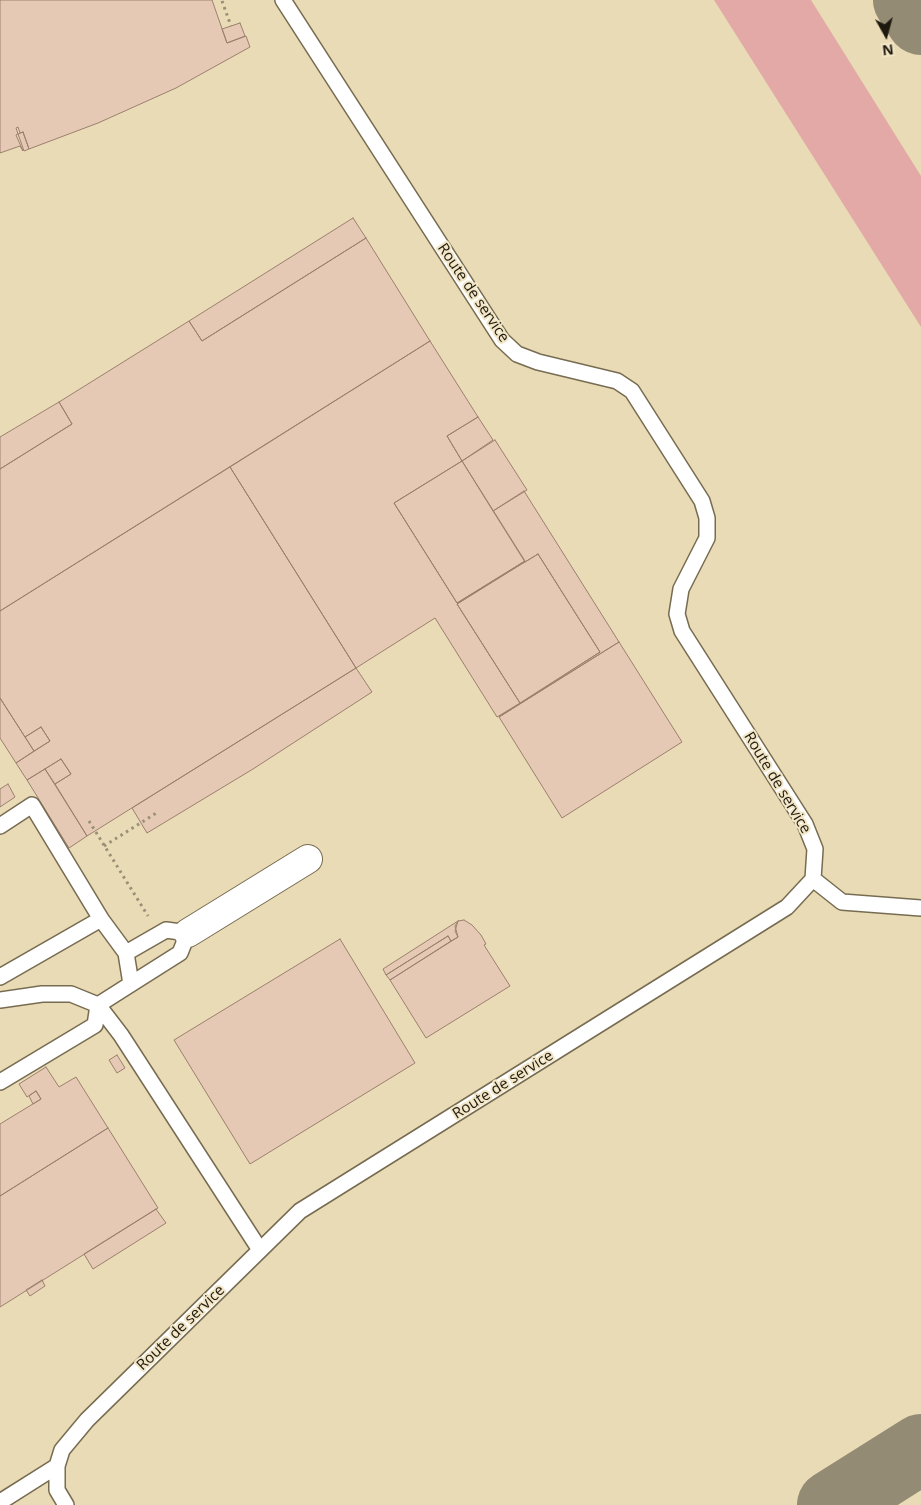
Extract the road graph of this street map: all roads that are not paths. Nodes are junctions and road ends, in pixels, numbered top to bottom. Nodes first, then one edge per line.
1 (283, 0) edge
2 (0, 826) edge
3 (308, 860) dead end
4 (813, 879) junction
5 (921, 908) edge
6 (101, 919) junction
7 (188, 933) junction
8 (126, 953) junction
9 (0, 977) edge
10 (131, 984) junction
11 (0, 1000) edge
12 (98, 1005) junction
13 (0, 1082) edge
14 (260, 1250) junction
15 (57, 1466) junction
16 (0, 1502) edge
17 (66, 1505) edge

1 - 4 lane, Route de service
2 - 6 lane
3 - 7 street
4 - 5 lane
4 - 14 lane, Route de service
6 - 8 lane
6 - 9 lane
7 - 8 lane
7 - 10 lane
8 - 10 lane
10 - 12 lane
11 - 12 lane
12 - 13 lane
12 - 14 lane
14 - 15 lane, Route de service
15 - 16 lane
15 - 17 lane, Route de service

